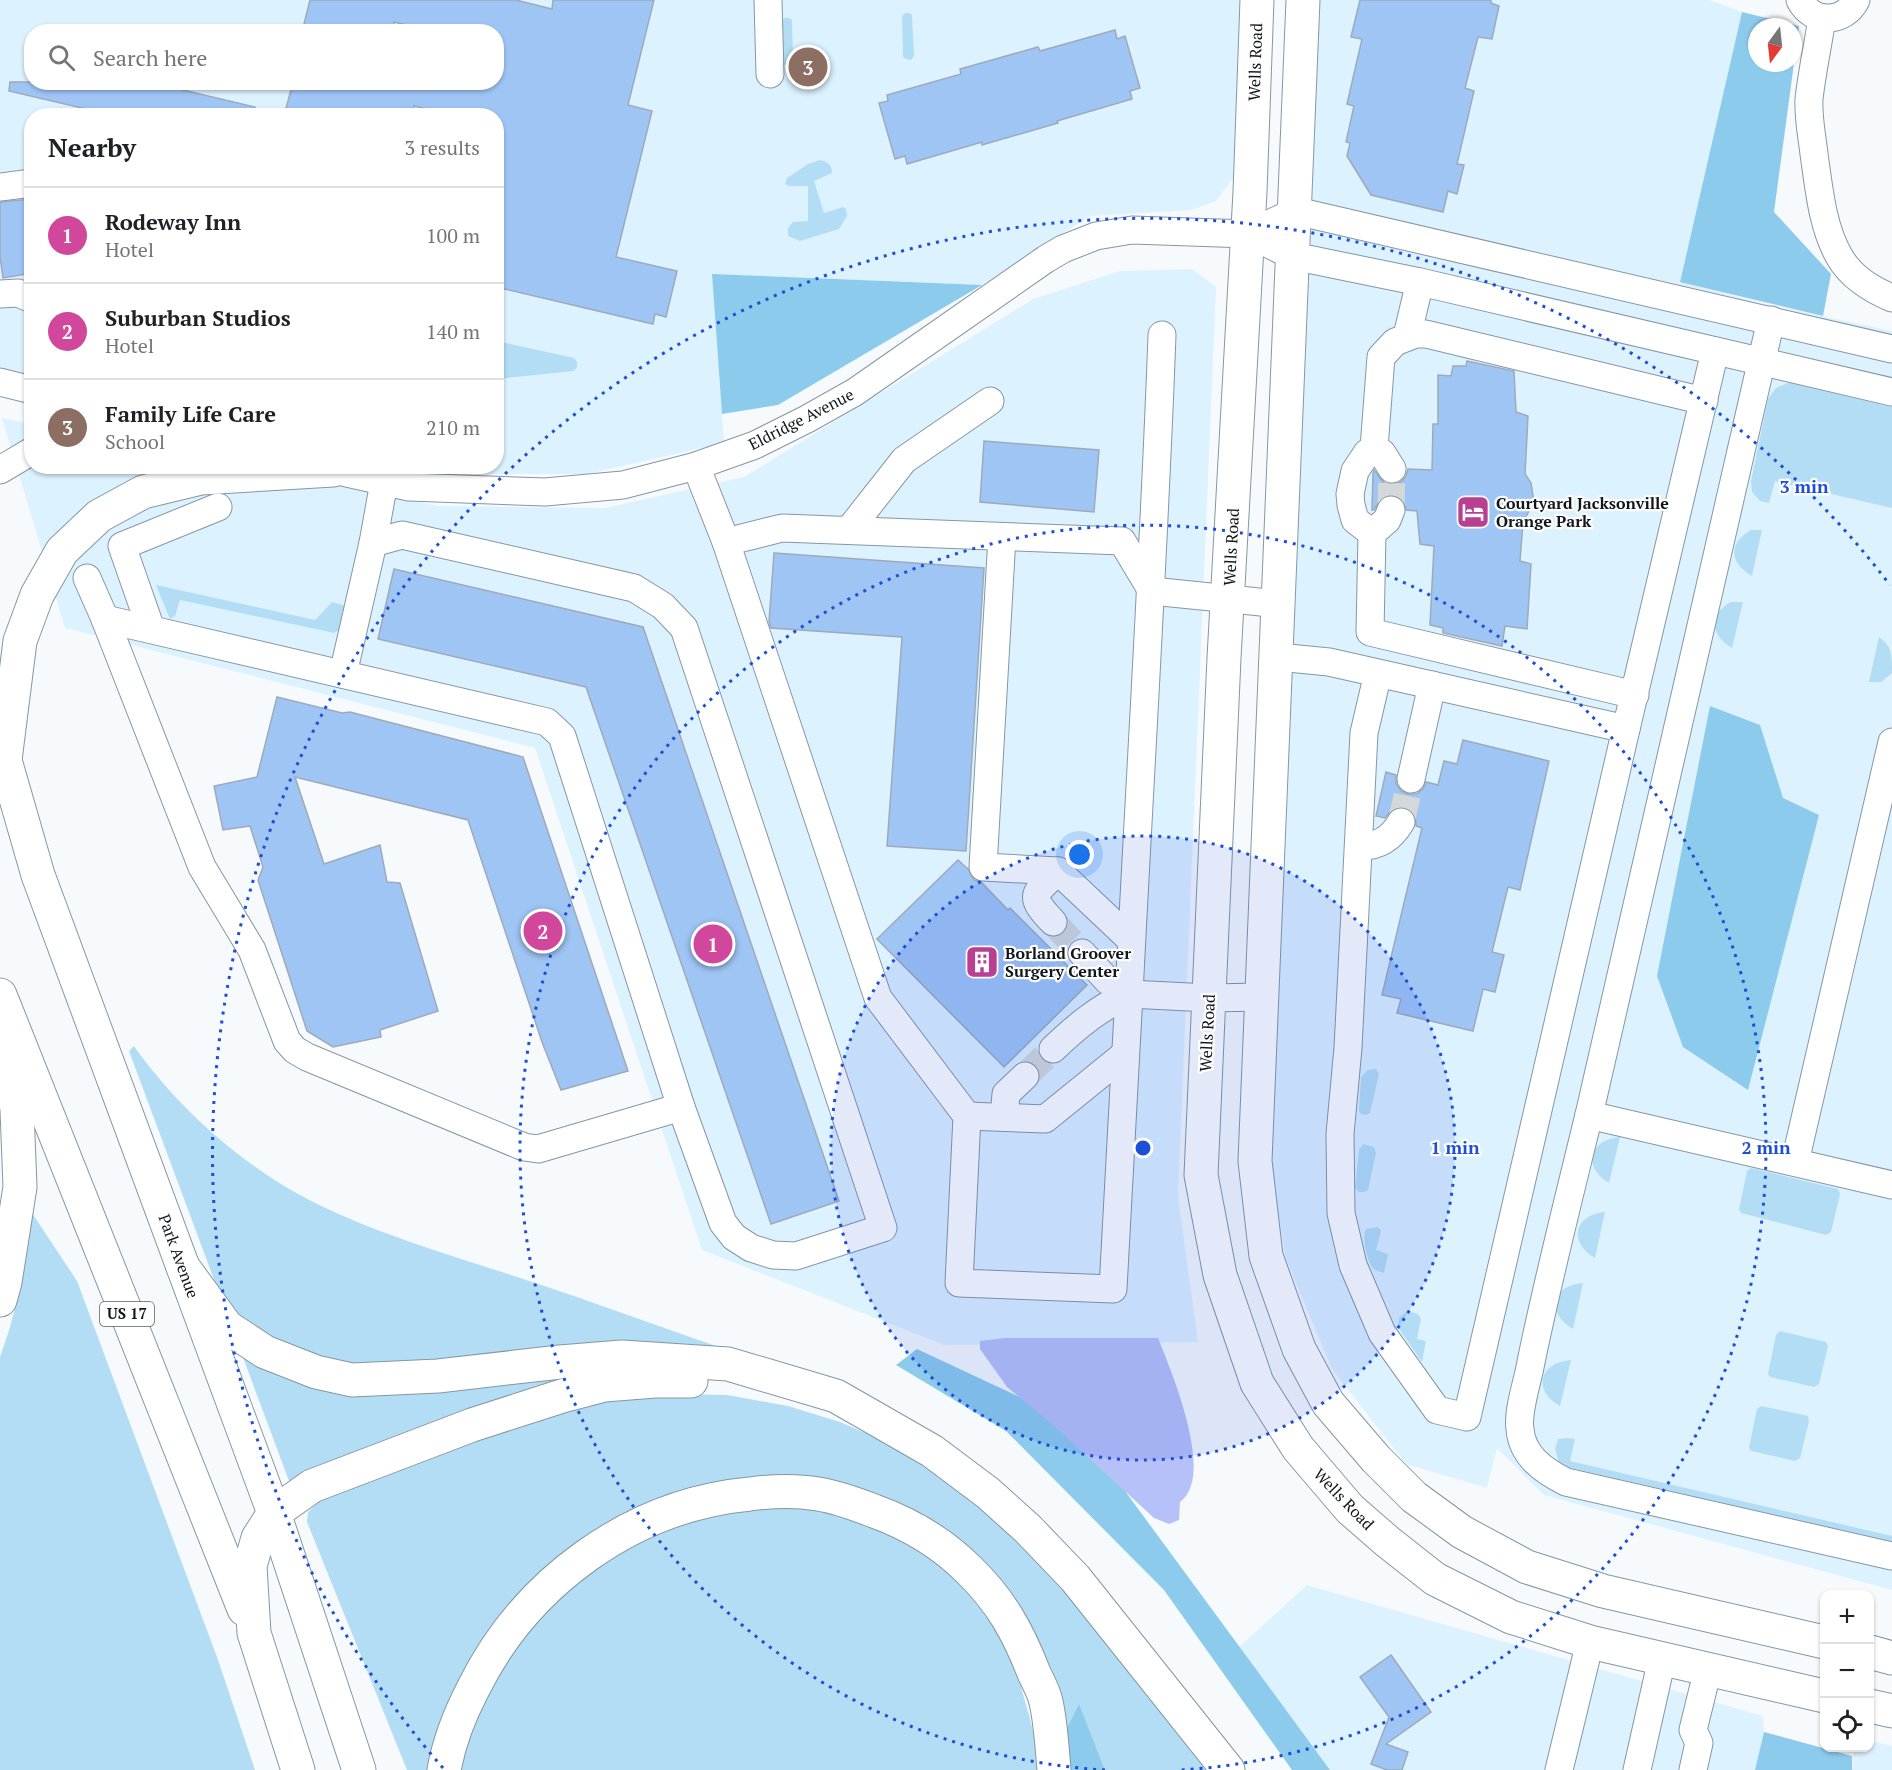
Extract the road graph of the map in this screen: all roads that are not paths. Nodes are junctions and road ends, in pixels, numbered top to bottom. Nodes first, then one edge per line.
1 (768, 0) edge
2 (1257, 0) edge
3 (1303, 0) edge
4 (1800, 0) edge
5 (1856, 0) edge
6 (1822, 18) junction
7 (770, 74) dead end
8 (24, 184) edge
9 (0, 187) edge
10 (1296, 211) junction
11 (1248, 234) junction
12 (1293, 256) junction
13 (1420, 282) junction
14 (0, 294) edge
15 (24, 296) edge
16 (1892, 298) edge
17 (1771, 320) junction
18 (1162, 334) dead end
19 (1407, 336) junction
20 (1892, 349) edge
21 (1715, 351) junction
22 (1761, 362) junction
23 (0, 382) edge
24 (24, 388) edge
25 (1892, 392) edge
26 (990, 401) dead end
27 (1704, 401) junction
28 (1374, 448) junction
29 (24, 456) edge
30 (696, 466) junction
31 (1392, 468) tunnel mouth
32 (0, 470) edge
33 (250, 474) edge
34 (350, 474) edge
35 (384, 482) junction
36 (218, 507) dead end
37 (1391, 510) tunnel mouth
38 (849, 530) junction
39 (1372, 533) junction
40 (1002, 537) junction
41 (726, 542) junction
42 (373, 543) junction
43 (87, 578) dead end
44 (1152, 591) junction
45 (1228, 599) junction
46 (1279, 604) junction
47 (105, 619) junction
48 (151, 629) junction
49 (1278, 657) junction
50 (1378, 673) junction
51 (343, 674) junction
52 (1432, 685) junction
53 (1635, 695) junction
54 (1626, 729) junction
55 (1892, 742) edge
56 (3, 751) edge
57 (1412, 778) tunnel mouth
58 (1401, 822) tunnel mouth
59 (1359, 846) junction
60 (1058, 871) junction
61 (1053, 922) tunnel mouth
62 (1131, 940) junction
63 (1082, 953) tunnel mouth
64 (1128, 994) junction
65 (0, 996) edge
66 (1262, 997) junction
67 (1209, 998) junction
68 (1053, 1049) tunnel mouth
69 (1124, 1055) junction
70 (1025, 1076) tunnel mouth
71 (681, 1107) junction
72 (1589, 1115) junction
73 (967, 1116) junction
74 (1004, 1117) junction
75 (1795, 1162) junction
76 (1892, 1185) edge
77 (183, 1267) junction
78 (0, 1300) edge
79 (836, 1396) junction
80 (274, 1513) junction
81 (1892, 1556) edge
82 (254, 1633) junction
83 (1820, 1641) edge
84 (1590, 1642) junction
85 (1874, 1654) edge
86 (1892, 1658) edge
87 (1662, 1659) junction
88 (1716, 1671) junction
89 (1820, 1695) edge
90 (1874, 1707) edge
91 (1892, 1711) edge
92 (297, 1770) edge
93 (358, 1770) edge
94 (444, 1770) edge
95 (1054, 1770) edge
96 (1228, 1770) edge
97 (1559, 1770) edge
98 (1637, 1770) edge
99 (1693, 1770) edge

1 - 7 street
2 - 11 main road, Wells Road
3 - 10 main road
4 - 6 street
5 - 6 street
6 - 16 street
8 - 9 street
10 - 11 street
10 - 12 main road
10 - 17 street
11 - 12 street
11 - 30 street, Eldridge Avenue
11 - 45 main road, Wells Road
12 - 13 street
12 - 46 main road
13 - 19 street
13 - 21 street
14 - 15 street
17 - 20 street
17 - 22 street
18 - 44 street
19 - 27 street
19 - 28 street
21 - 22 street
21 - 27 street
22 - 25 street
22 - 72 street
23 - 24 street
26 - 38 street
27 - 53 street
28 - 31 street
28 - 39 street
29 - 32 street
30 - 35 street, Eldridge Avenue
30 - 41 street
33 - 56 main road
34 - 35 street, Eldridge Avenue
35 - 42 street
36 - 48 street
37 - 39 street
38 - 40 street
38 - 41 street
39 - 53 street
40 - 44 street
40 - 60 street
41 - 73 street
42 - 51 street
42 - 71 street
43 - 47 street
44 - 45 street
44 - 62 street
45 - 46 street
45 - 67 main road, Wells Road
46 - 49 main road
47 - 48 street
47 - 71 street
48 - 51 street
49 - 50 street
49 - 66 main road
50 - 52 street
50 - 59 street
51 - 71 street
52 - 54 street
52 - 57 street
53 - 54 street
54 - 59 street
55 - 75 street
56 - 77 main road, Park Avenue
58 - 59 street
60 - 61 street
60 - 62 street
62 - 64 street
63 - 64 street
64 - 67 street
64 - 68 street
64 - 69 street
65 - 78 main road
65 - 82 main road, US 17
66 - 67 street
66 - 83 main road
67 - 84 main road, Wells Road
69 - 73 street
69 - 74 street
70 - 74 street
72 - 75 street
72 - 81 street
73 - 74 street
75 - 76 street
77 - 79 main road
77 - 80 main road, Park Avenue
79 - 80 main road
79 - 96 main road
80 - 82 main road
80 - 93 main road, Park Avenue
82 - 92 main road, US 17
84 - 87 main road, Wells Road
84 - 97 street
85 - 86 main road
87 - 88 main road, Wells Road
87 - 98 street
88 - 89 main road, Wells Road
88 - 99 street
90 - 91 main road
94 - 95 main road

